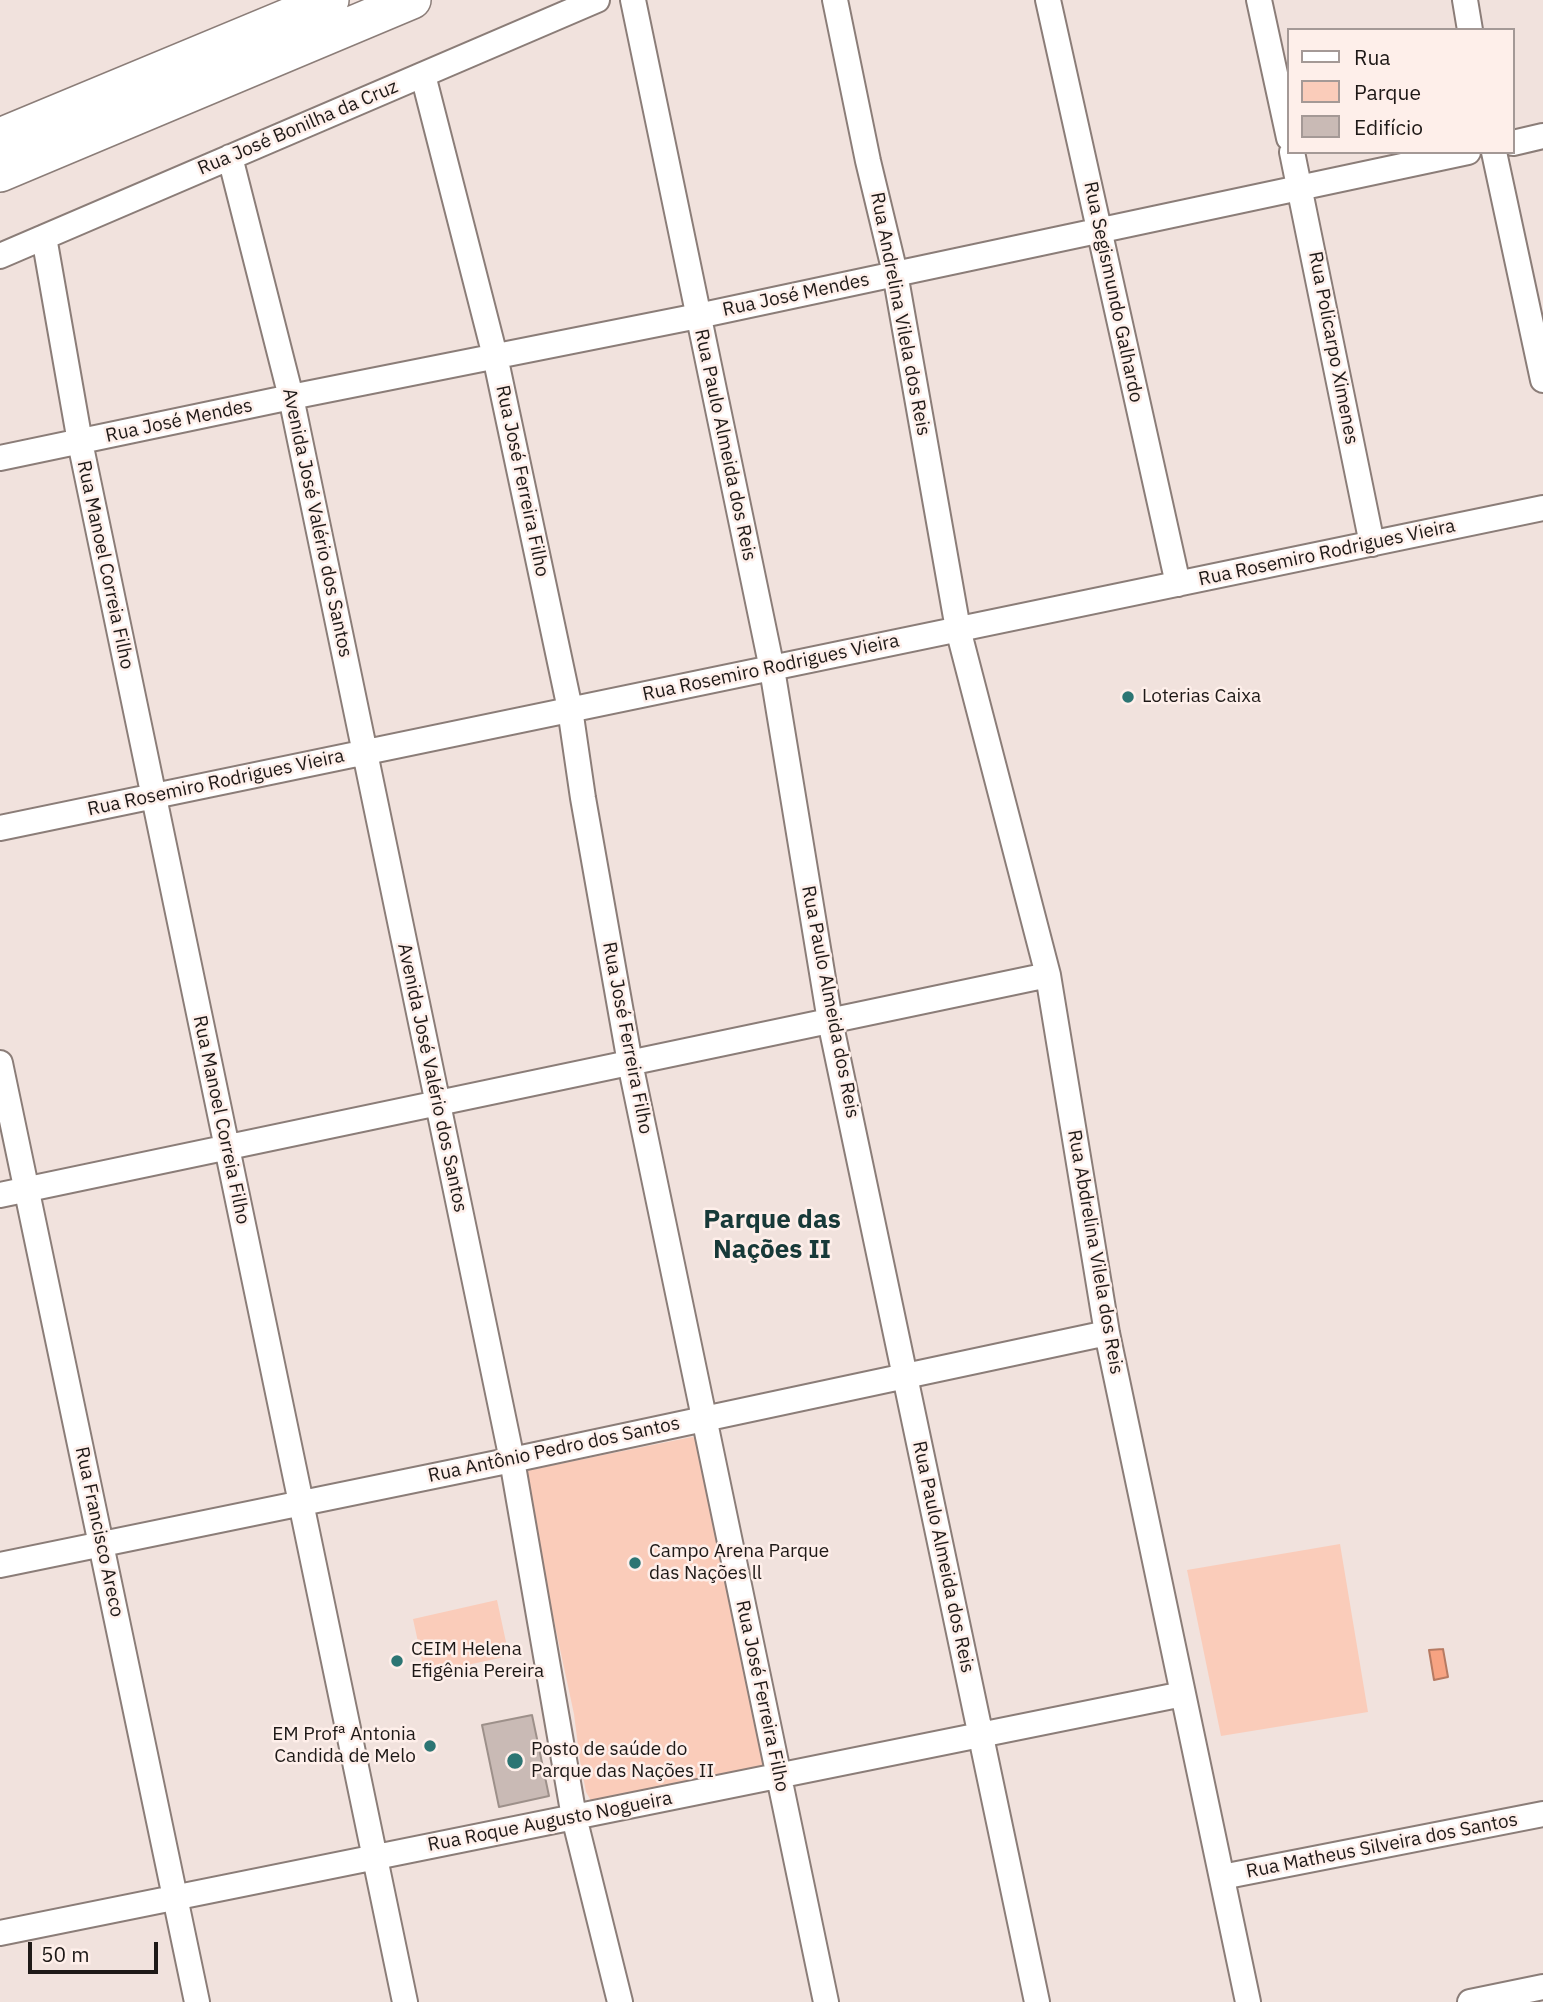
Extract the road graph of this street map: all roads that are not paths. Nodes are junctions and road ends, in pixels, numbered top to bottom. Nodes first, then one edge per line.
1 (330, 0) edge
2 (412, 0) edge
3 (597, 0) edge
4 (633, 0) edge
5 (835, 0) edge
6 (1048, 0) edge
7 (1259, 0) edge
8 (1465, 0) edge
9 (1470, 28) edge
10 (423, 75) junction
11 (1288, 133) edge
12 (1543, 136) edge
13 (0, 137) edge
14 (1515, 143) edge
15 (1292, 154) edge
16 (1459, 154) edge
17 (1493, 154) edge
18 (230, 157) junction
19 (0, 173) edge
20 (1300, 188) junction
21 (1100, 230) junction
22 (44, 237) junction
23 (0, 256) edge
24 (895, 273) junction
25 (698, 316) junction
26 (495, 356) junction
27 (1543, 380) edge
28 (291, 397) junction
29 (80, 442) junction
30 (0, 458) edge
31 (1543, 508) edge
32 (1373, 544) junction
33 (1178, 584) junction
34 (958, 629) junction
35 (772, 668) junction
36 (570, 709) junction
37 (365, 752) junction
38 (154, 796) junction
39 (0, 828) edge
40 (1048, 975) junction
41 (830, 1021) junction
42 (0, 1063) edge
43 (630, 1063) junction
44 (437, 1104) junction
45 (227, 1147) junction
46 (27, 1189) junction
47 (0, 1195) edge
48 (1107, 1333) junction
49 (905, 1376) junction
50 (704, 1418) junction
51 (512, 1460) junction
52 (301, 1503) junction
53 (101, 1544) junction
54 (0, 1565) edge
55 (1183, 1694) junction
56 (981, 1735) junction
57 (779, 1776) junction
58 (1543, 1814) edge
59 (574, 1817) junction
60 (375, 1857) junction
61 (1222, 1877) junction
62 (175, 1898) junction
63 (0, 1933) edge
64 (1543, 1987) edge
65 (197, 2002) edge
66 (405, 2002) edge
67 (620, 2002) edge
68 (826, 2002) edge
69 (1037, 2002) edge
70 (1248, 2002) edge
71 (1470, 2002) edge

1 - 13 highway
2 - 19 highway
3 - 10 street, Rua José Bonilha da Cruz
4 - 25 street, Rua Paulo Almeida dos Reis
5 - 24 street, Rua Andrelina Vilela dos Reis
6 - 21 street, Rua Segismundo Galhardo
7 - 11 street
8 - 9 street
10 - 18 street, Rua José Bonilha da Cruz
10 - 26 street, Rua José Ferreira Filho
12 - 14 street
15 - 20 street, Rua Policarpo Ximenes
16 - 20 street, Rua José Mendes
17 - 27 street
18 - 22 street, Rua José Bonilha da Cruz
18 - 28 street, Avenida José Valério dos Santos
20 - 21 street, Rua José Mendes
20 - 32 street, Rua Policarpo Ximenes
21 - 24 street, Rua José Mendes
21 - 33 street, Rua Segismundo Galhardo
22 - 23 street, Rua José Bonilha da Cruz
22 - 29 street, Rua Manoel Correia Filho
24 - 25 street, Rua José Mendes
24 - 34 street, Rua Andrelina Vilela dos Reis
25 - 26 street, Rua José Mendes
25 - 35 street, Rua Paulo Almeida dos Reis
26 - 28 street, Rua José Mendes
26 - 36 street, Rua José Ferreira Filho
28 - 29 street, Rua José Mendes
28 - 37 street, Avenida José Valério dos Santos
29 - 30 street, Rua José Mendes
29 - 38 street, Rua Manoel Correia Filho
31 - 32 street, Rua Rosemiro Rodrigues Vieira
32 - 33 street, Rua Rosemiro Rodrigues Vieira
33 - 34 street, Rua Rosemiro Rodrigues Vieira
34 - 35 street, Rua Rosemiro Rodrigues Vieira
34 - 40 street, Rua Abdrelina Vilela dos Reis
35 - 36 street, Rua Rosemiro Rodrigues Vieira
35 - 41 street, Rua Paulo Almeida dos Reis
36 - 37 street, Rua Rosemiro Rodrigues Vieira
36 - 43 street, Rua José Ferreira Filho
37 - 38 street, Rua Rosemiro Rodrigues Vieira
37 - 44 street, Avenida José Valério dos Santos
38 - 39 street, Rua Rosemiro Rodrigues Vieira
38 - 45 street, Rua Manoel Correia Filho
40 - 41 street
40 - 48 street, Rua Abdrelina Vilela dos Reis
41 - 43 street
41 - 49 street, Rua Paulo Almeida dos Reis
42 - 46 street, Rua Francisco Areco
43 - 44 street
43 - 50 street, Rua José Ferreira Filho
44 - 45 street
44 - 51 street, Avenida José Valério dos Santos
45 - 46 street
45 - 52 street, Rua Manoel Correia Filho
46 - 47 street
46 - 53 street, Rua Francisco Areco
48 - 49 street, Rua Antônio Pedro dos Santos
48 - 55 street, Rua Abdrelina Vilela dos Reis
49 - 50 street, Rua Antônio Pedro dos Santos
49 - 56 street, Rua Paulo Almeida dos Reis
50 - 51 street, Rua Antônio Pedro dos Santos
50 - 57 street, Rua José Ferreira Filho
51 - 52 street, Rua Antônio Pedro dos Santos
51 - 59 street, Avenida José Valério dos Santos
52 - 53 street, Rua Antônio Pedro dos Santos
52 - 60 street, Rua Manoel Correia Filho
53 - 54 street, Rua Antônio Pedro dos Santos
53 - 62 street, Rua Francisco Areco
55 - 56 street, Rua Roque Augusto Nogueira
55 - 61 street, Rua Abdrelina Vilela dos Reis
56 - 57 street, Rua Roque Augusto Nogueira
56 - 69 street, Rua Paulo Almeida dos Reis
57 - 59 street, Rua Roque Augusto Nogueira
57 - 68 street, Rua José Ferreira Filho
58 - 61 street, Rua Matheus Silveira dos Santos
59 - 60 street, Rua Roque Augusto Nogueira
59 - 67 street, Avenida José Valério dos Santos
60 - 62 street, Rua Roque Augusto Nogueira
60 - 66 street, Rua Manoel Correia Filho
61 - 70 street, Rua Abdrelina Vilela dos Reis
62 - 63 street, Rua Roque Augusto Nogueira
62 - 65 street, Rua Francisco Areco
64 - 71 street

